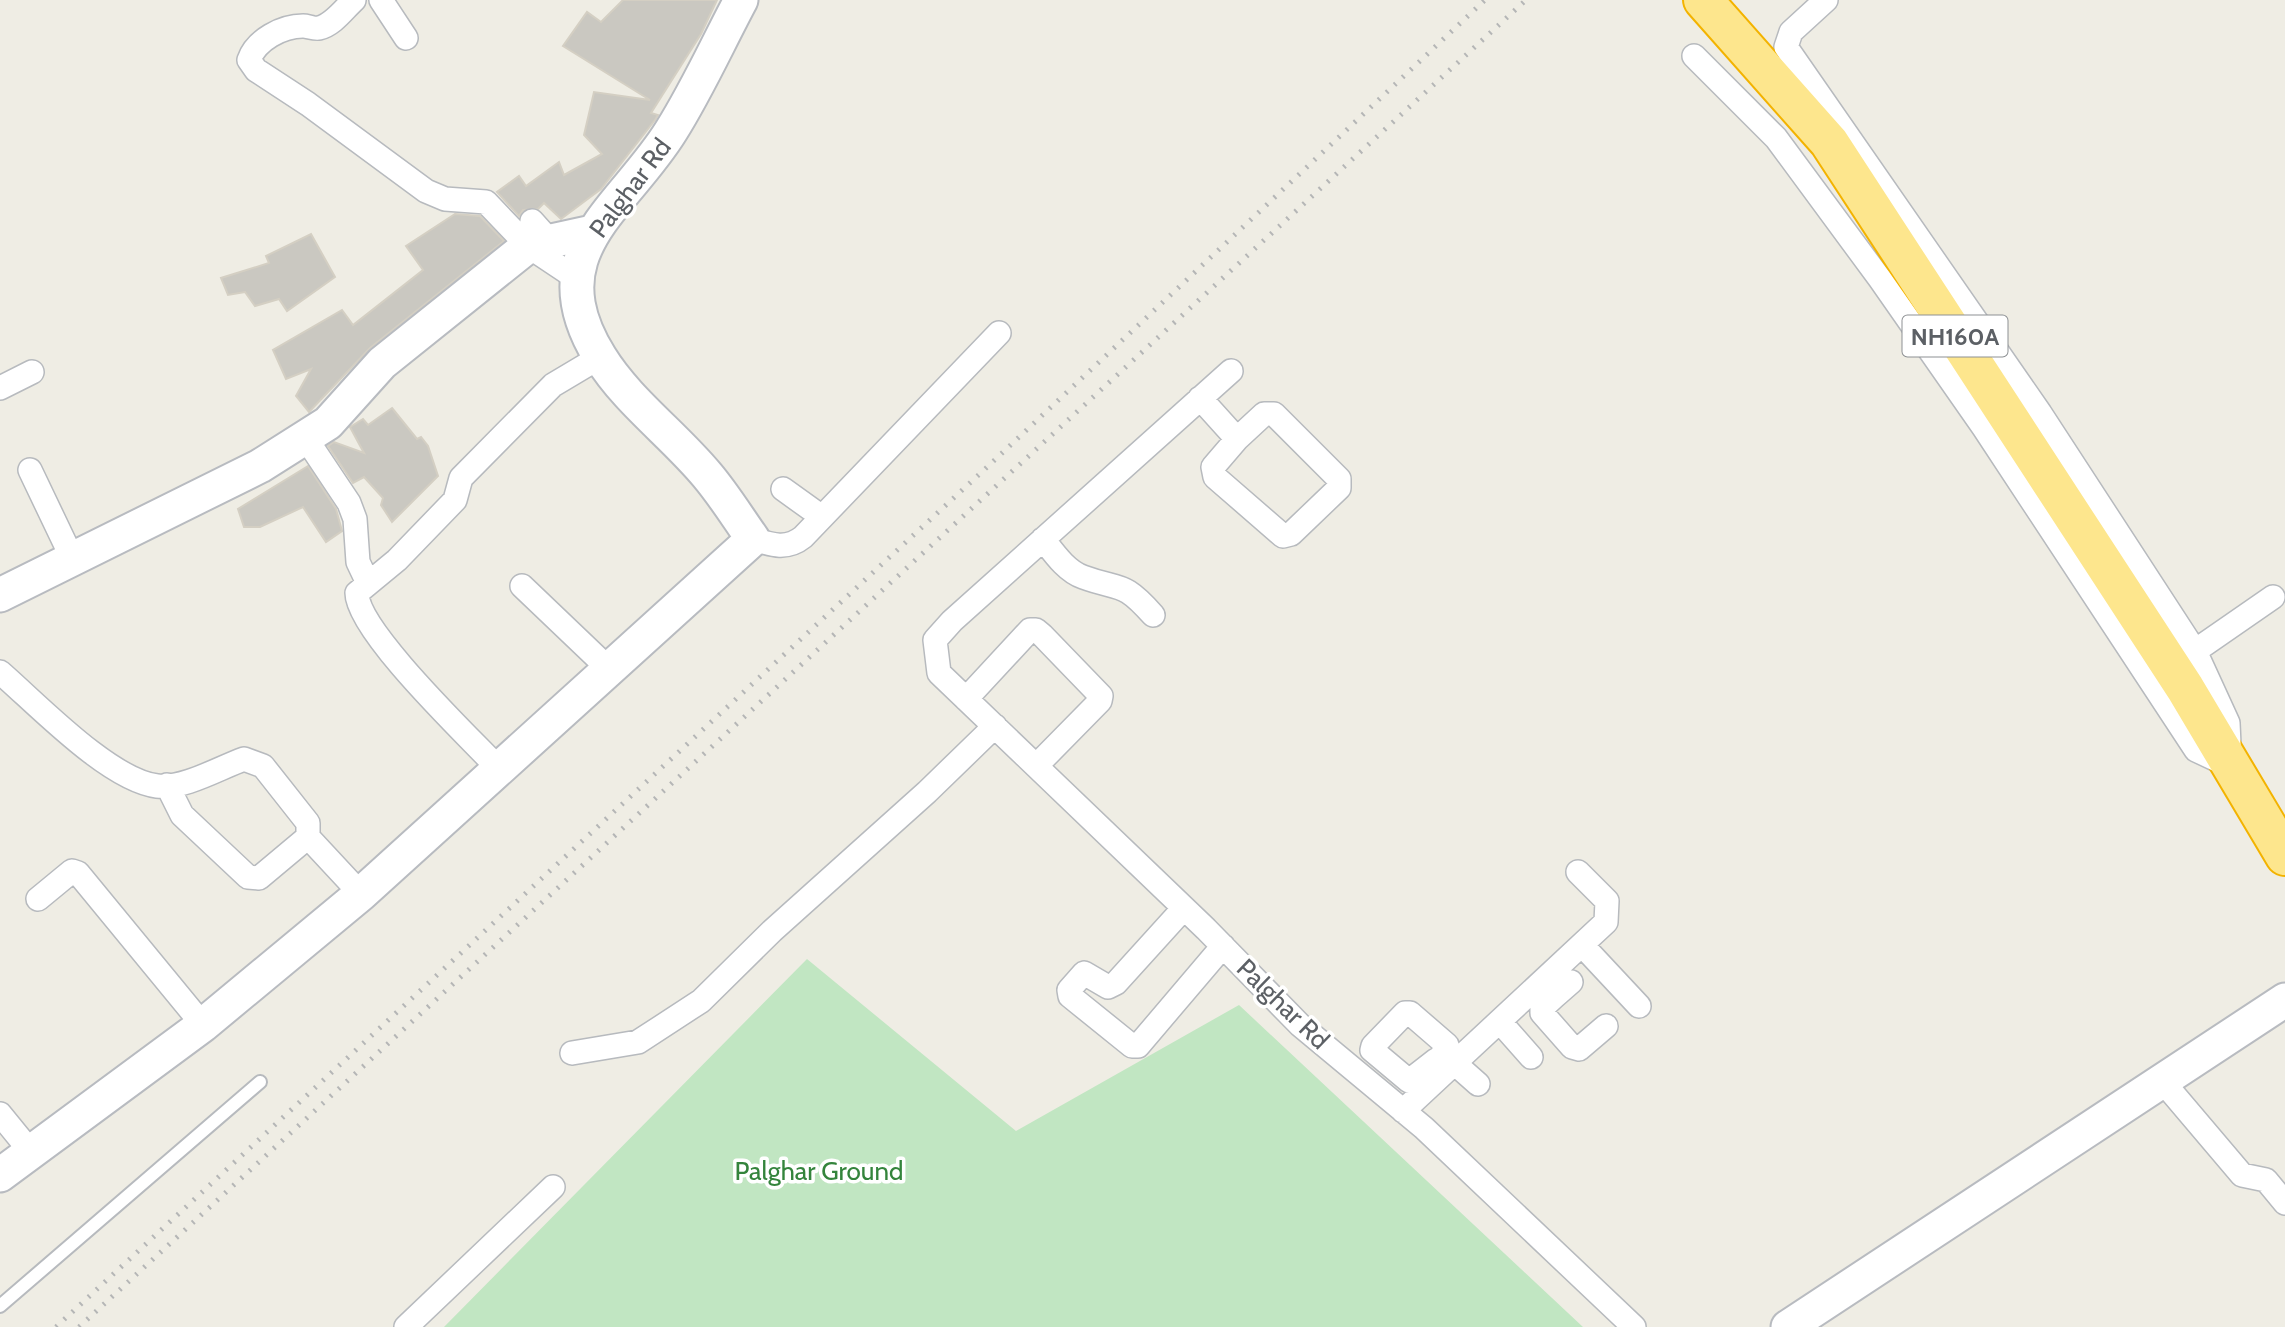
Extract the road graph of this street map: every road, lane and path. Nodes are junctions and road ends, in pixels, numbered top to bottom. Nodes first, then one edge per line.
1 (354, 0) edge
2 (381, 0) edge
3 (741, 0) edge
4 (1703, 0) edge
5 (1826, 0) edge
6 (407, 38) dead end
7 (1694, 56) dead end
8 (592, 232) junction
9 (537, 236) junction
10 (576, 278) junction
11 (999, 333) dead end
12 (600, 356) junction
13 (1231, 371) dead end
14 (32, 372) dead end
15 (0, 387) edge
16 (1200, 398) junction
17 (305, 437) junction
18 (1237, 439) junction
19 (30, 470) dead end
20 (783, 489) dead end
21 (822, 517) junction
22 (753, 539) junction
23 (1043, 539) junction
24 (73, 561) junction
25 (368, 583) junction
26 (522, 586) dead end
27 (0, 594) edge
28 (2273, 597) dead end
29 (1153, 615) dead end
30 (2195, 651) junction
31 (610, 670) junction
32 (0, 672) edge
33 (966, 699) junction
34 (995, 726) junction
35 (1036, 766) junction
36 (2230, 766) junction
37 (500, 770) junction
38 (167, 785) junction
39 (308, 837) junction
40 (2285, 856) edge
41 (1578, 872) dead end
42 (361, 894) junction
43 (38, 899) dead end
44 (1184, 908) junction
45 (1582, 945) junction
46 (1223, 946) junction
47 (1556, 987) junction
48 (2285, 1000) edge
49 (1639, 1006) dead end
50 (1500, 1022) junction
51 (203, 1026) junction
52 (1606, 1026) dead end
53 (572, 1053) dead end
54 (1531, 1057) dead end
55 (1449, 1058) junction
56 (260, 1082) dead end
57 (2164, 1083) junction
58 (1478, 1084) dead end
59 (1403, 1111) junction
60 (0, 1114) edge
61 (31, 1152) junction
62 (0, 1175) edge
63 (553, 1187) dead end
64 (2285, 1202) edge
65 (0, 1306) edge
66 (406, 1327) edge
67 (1634, 1327) edge
68 (1788, 1327) edge

1 - 9 street
2 - 6 street
3 - 8 street, Palghar Rd
4 - 36 highway, NH160A
5 - 30 street
7 - 36 street
8 - 9 street
8 - 10 street, Palghar Rd
9 - 10 street
9 - 17 street
10 - 12 street, Palghar Rd
11 - 21 street
12 - 22 street, Palghar Rd
12 - 25 street
13 - 16 street
14 - 15 street
16 - 18 street
16 - 23 street
17 - 24 street
17 - 25 street
18 - 18 street
19 - 24 street
20 - 21 street
21 - 22 street
22 - 31 street
23 - 29 street
23 - 33 street, Palghar Rd
24 - 27 street
25 - 37 street
26 - 31 street
28 - 30 street
30 - 36 street
31 - 37 street
32 - 38 street
33 - 34 street, Palghar Rd
33 - 35 street
34 - 35 street, Palghar Rd
34 - 53 street
35 - 44 street, Palghar Rd
36 - 40 highway, NH160A
37 - 42 street
38 - 39 street
38 - 39 street
39 - 42 street
41 - 45 street
42 - 51 street
43 - 51 street
44 - 46 street, Palghar Rd
44 - 46 street
45 - 47 street
45 - 49 street
46 - 59 street, Palghar Rd
47 - 50 street
47 - 52 street
48 - 57 street
50 - 54 street
50 - 55 street
51 - 61 street
55 - 58 street
55 - 59 street
56 - 65 lane
57 - 64 street
57 - 68 street
59 - 67 street, Palghar Rd
60 - 61 street
61 - 62 street
63 - 66 street

